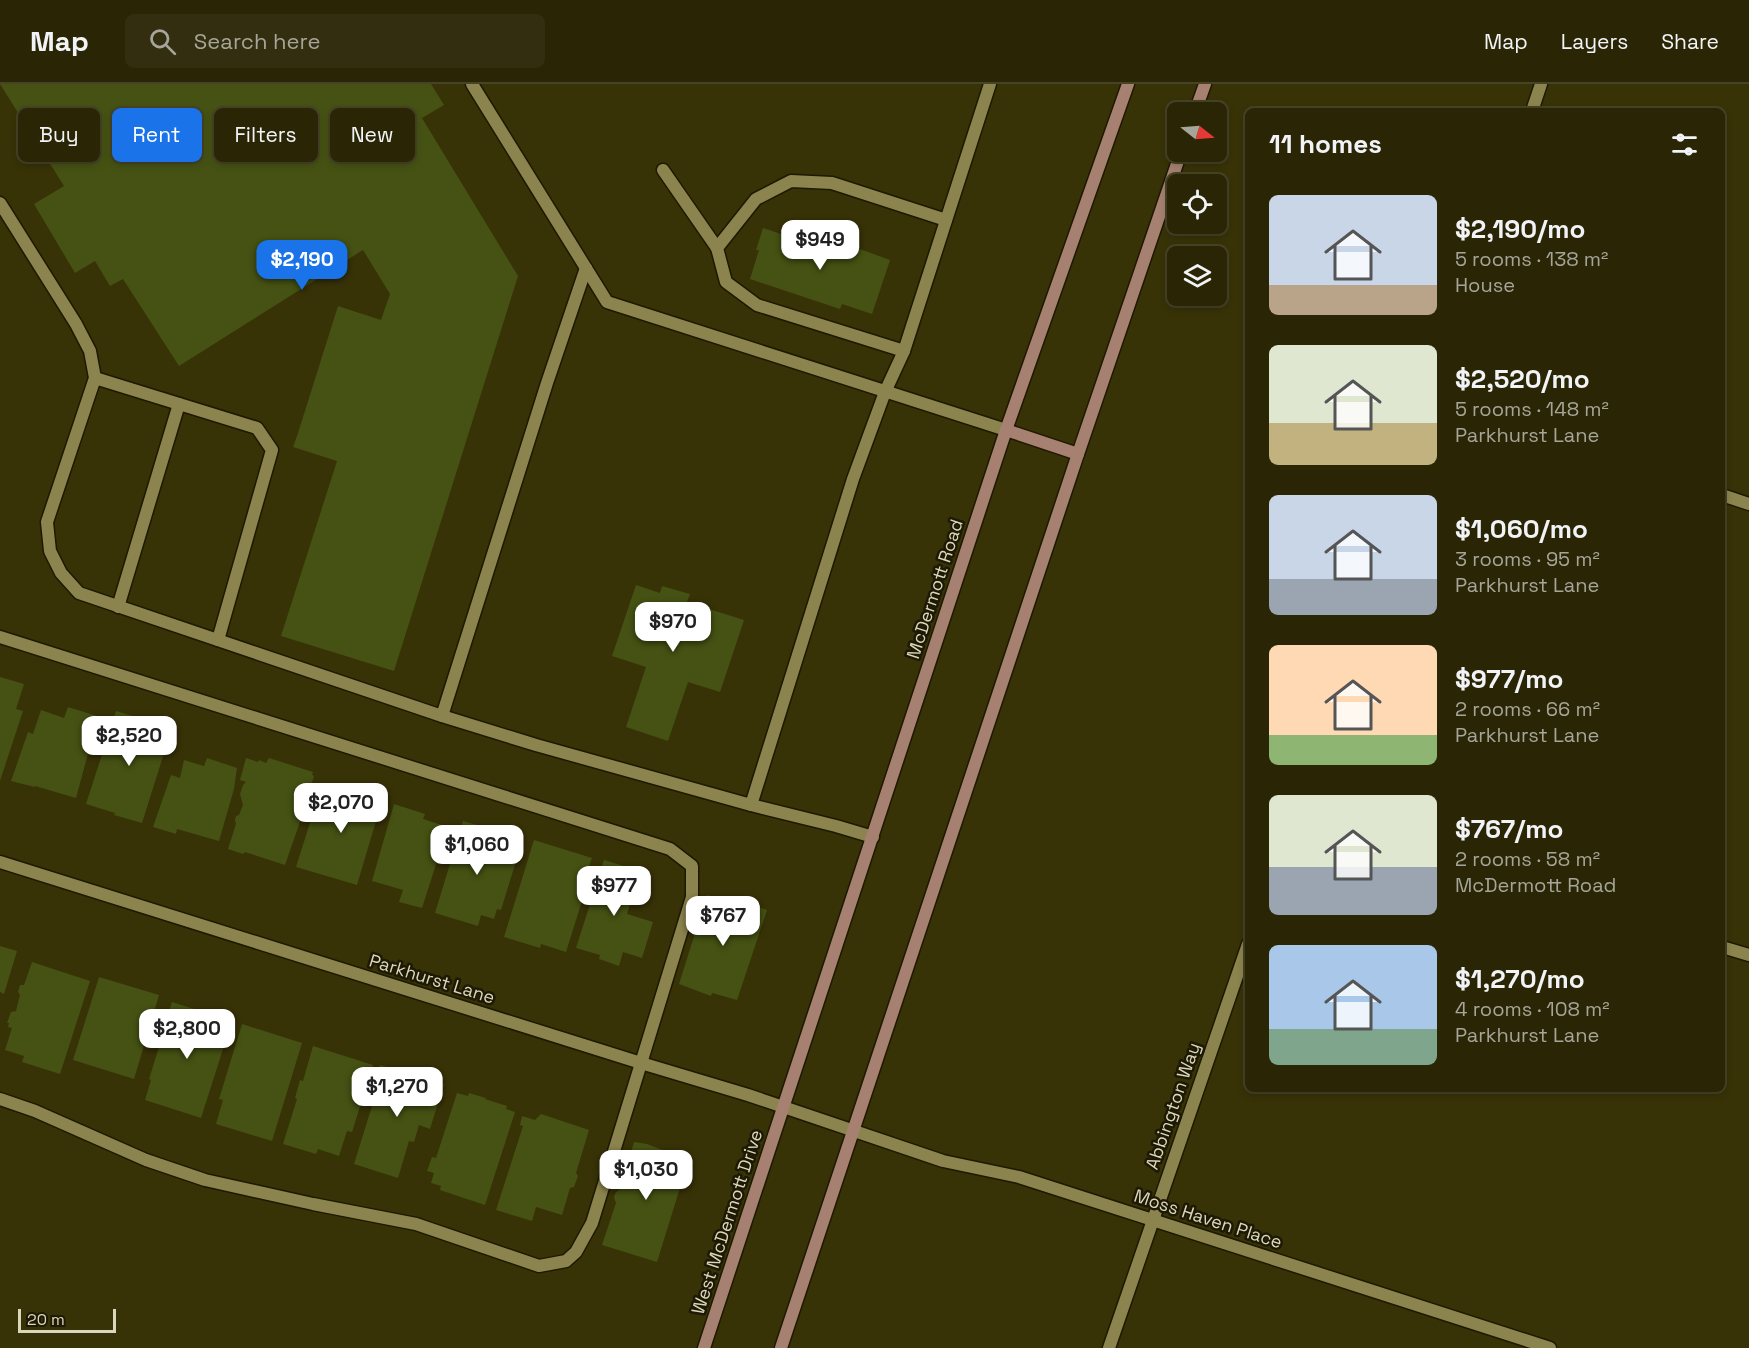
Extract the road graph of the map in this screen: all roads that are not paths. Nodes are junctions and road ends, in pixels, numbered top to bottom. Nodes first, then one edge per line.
1 (472, 84) edge
2 (990, 84) edge
3 (1128, 84) edge
4 (1204, 84) edge
5 (1541, 84) edge
6 (1198, 102) edge
7 (1533, 108) edge
8 (1179, 162) edge
9 (663, 170) dead end
10 (0, 204) edge
11 (946, 220) junction
12 (717, 248) junction
13 (586, 268) junction
14 (904, 351) junction
15 (95, 378) junction
16 (885, 392) junction
17 (178, 404) junction
18 (1006, 430) junction
19 (1078, 454) junction
20 (1725, 496) edge
21 (1749, 504) edge
22 (118, 607) junction
23 (0, 637) edge
24 (218, 640) junction
25 (442, 716) junction
26 (751, 805) junction
27 (873, 837) junction
28 (0, 862) edge
29 (1725, 948) edge
30 (1245, 953) edge
31 (1749, 955) edge
32 (641, 1063) junction
33 (0, 1099) edge
34 (784, 1107) junction
35 (854, 1132) junction
36 (1152, 1220) junction
37 (704, 1348) edge
38 (781, 1348) edge
39 (1109, 1348) edge
40 (1550, 1348) edge

1 - 13 street
2 - 11 street
3 - 18 main road, McDermott Road
4 - 6 main road
5 - 7 street
8 - 19 main road
9 - 12 street
10 - 15 street
11 - 12 street
11 - 14 street
12 - 14 street
13 - 16 street
13 - 25 street
14 - 16 street
15 - 17 street
15 - 22 street
16 - 18 street
16 - 26 street
17 - 22 street
17 - 24 street
18 - 19 main road
18 - 27 main road, McDermott Road
19 - 35 main road
20 - 21 street
22 - 24 street
23 - 32 street
24 - 25 street
25 - 26 street
26 - 27 street
27 - 34 main road, McDermott Road
28 - 32 street, Parkhurst Lane
29 - 31 street
30 - 36 street, Abbington Way
32 - 33 street
32 - 34 street, Parkhurst Lane
34 - 35 street, Parkhurst Lane
34 - 37 main road, West McDermott Drive
35 - 36 street, Moss Haven Place
35 - 38 main road
36 - 39 street, Abbington Way
36 - 40 street, Moss Haven Place

